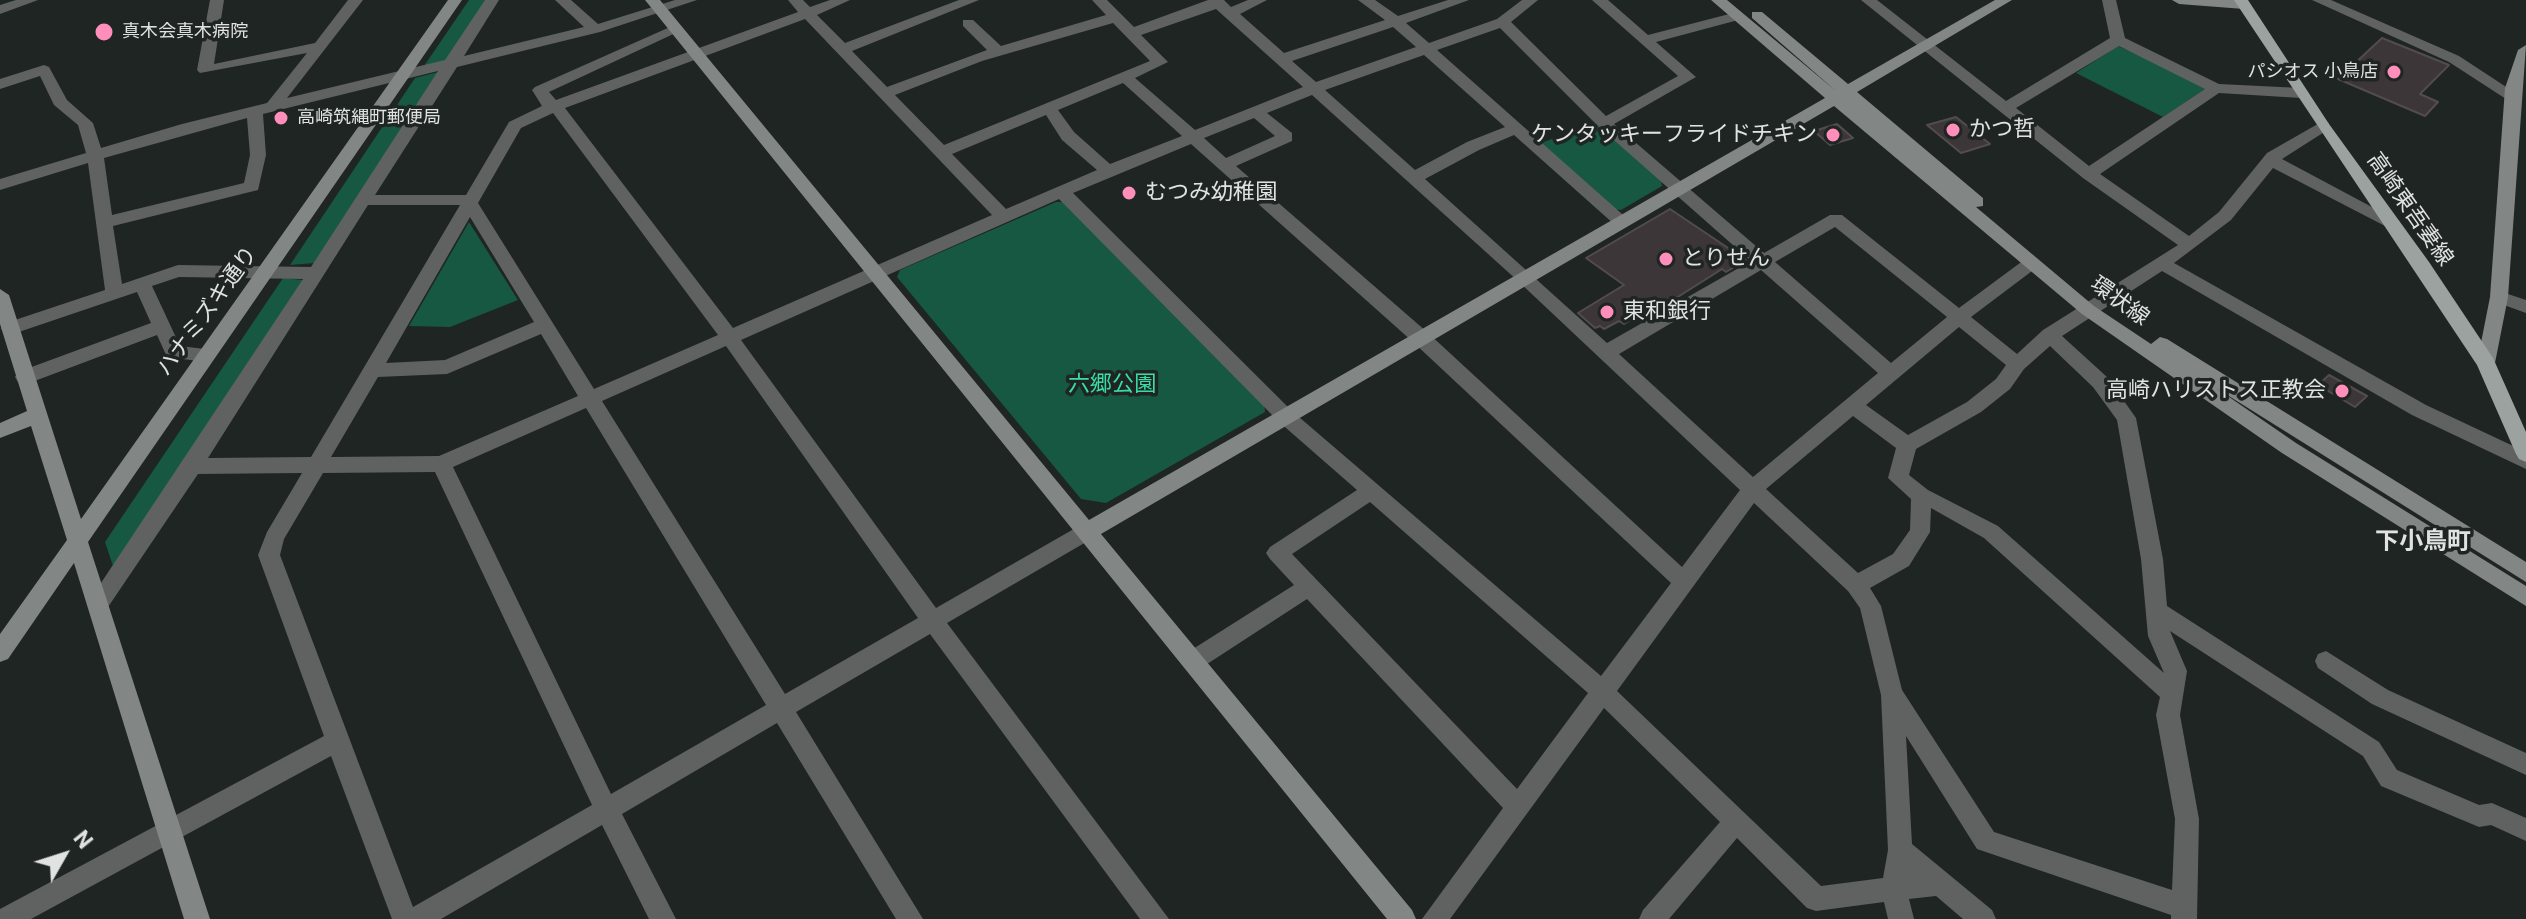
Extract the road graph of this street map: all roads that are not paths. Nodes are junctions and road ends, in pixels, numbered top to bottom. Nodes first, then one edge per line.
1 (31, 0) edge
2 (217, 0) edge
3 (356, 0) edge
4 (455, 0) edge
5 (492, 0) edge
6 (562, 0) edge
7 (690, 0) edge
8 (795, 0) edge
9 (843, 0) edge
10 (972, 0) edge
11 (1099, 0) edge
12 (1260, 0) edge
13 (1365, 0) edge
14 (1462, 0) edge
15 (1531, 0) edge
16 (1599, 0) edge
17 (1718, 0) edge
18 (1868, 0) edge
19 (2005, 0) edge
20 (2109, 0) edge
21 (2179, 0) edge
22 (2319, 0) edge
23 (2243, 2) edge
24 (657, 5) edge
25 (1221, 5) edge
26 (1738, 8) edge
27 (0, 10) edge
28 (809, 12) junction
29 (1116, 17) junction
30 (1395, 22) junction
31 (1502, 22) junction
32 (968, 23) dead end
33 (595, 29) junction
34 (675, 30) junction
35 (1132, 33) junction
36 (1646, 40) junction
37 (2118, 40) junction
38 (1925, 45) junction
39 (320, 46) junction
40 (1422, 48) junction
41 (843, 49) junction
42 (2526, 50) edge
43 (998, 52) junction
44 (695, 53) junction
45 (1282, 59) junction
46 (451, 64) junction
47 (1125, 77) junction
48 (399, 78) junction
49 (0, 84) edge
50 (1315, 88) junction
51 (2216, 88) junction
52 (885, 93) junction
53 (2301, 93) junction
54 (1842, 96) junction
55 (2517, 100) edge
56 (556, 106) junction
57 (1049, 108) junction
58 (2005, 108) junction
59 (263, 111) junction
60 (1256, 111) junction
61 (1604, 123) junction
62 (2323, 126) junction
63 (1518, 128) junction
64 (1191, 136) junction
65 (942, 152) junction
66 (95, 155) junction
67 (2271, 160) junction
68 (1224, 165) junction
69 (1108, 171) junction
70 (2089, 174) junction
71 (1414, 178) junction
72 (0, 185) edge
73 (1678, 188) junction
74 (1062, 192) junction
75 (364, 200) junction
76 (468, 200) junction
77 (1004, 217) junction
78 (1621, 221) junction
79 (2391, 222) junction
80 (104, 223) junction
81 (2190, 245) junction
82 (1761, 262) junction
83 (2030, 264) junction
84 (2164, 265) junction
85 (268, 272) junction
86 (314, 273) junction
87 (876, 274) junction
88 (1524, 277) junction
89 (142, 284) junction
90 (114, 293) junction
91 (0, 295) edge
92 (2499, 297) junction
93 (2094, 306) junction
94 (2526, 307) edge
95 (1960, 316) junction
96 (545, 325) junction
97 (162, 326) junction
98 (10, 329) junction
99 (2050, 335) junction
100 (1420, 337) junction
101 (730, 338) junction
102 (1607, 352) junction
103 (206, 355) junction
104 (2486, 363) junction
105 (2017, 364) junction
106 (370, 370) junction
107 (1890, 373) junction
108 (25, 377) junction
109 (590, 398) junction
110 (1852, 405) junction
111 (37, 415) junction
112 (1285, 416) junction
113 (0, 431) edge
114 (1907, 445) junction
115 (2526, 454) edge
116 (2526, 461) edge
117 (441, 464) junction
118 (192, 466) junction
119 (315, 466) junction
120 (1754, 487) junction
121 (1370, 492) junction
122 (1921, 496) junction
123 (1086, 532) junction
124 (76, 543) junction
125 (2526, 573) edge
126 (1684, 582) junction
127 (1856, 585) junction
128 (1309, 587) junction
129 (2526, 597) edge
130 (98, 604) junction
131 (2157, 611) junction
132 (932, 620) junction
133 (3, 645) edge
134 (1193, 661) junction
135 (2326, 661) dead end
136 (1602, 691) junction
137 (2172, 694) junction
138 (1892, 695) junction
139 (780, 706) junction
140 (337, 741) junction
141 (2526, 764) edge
142 (1517, 806) junction
143 (606, 808) junction
144 (1736, 821) junction
145 (2526, 830) edge
146 (169, 833) junction
147 (1900, 850) junction
148 (1939, 883) junction
149 (1894, 889) junction
150 (42, 910) edge
151 (2184, 913) edge
152 (6, 919) edge
153 (197, 919) edge
154 (405, 919) edge
155 (417, 919) edge
156 (663, 919) edge
157 (910, 919) edge
158 (1156, 919) edge
159 (1403, 919) edge
160 (1435, 919) edge
161 (1652, 919) edge
162 (1901, 919) edge
163 (1983, 919) edge

1 - 27 street
2 - 39 street
3 - 39 street
4 - 48 street, ハナミズキ通り
5 - 46 street
6 - 33 street
7 - 24 street
8 - 28 street
9 - 28 street
10 - 41 street
11 - 29 street
12 - 25 street
13 - 30 street
14 - 30 street
15 - 31 street
16 - 36 street
17 - 26 street, 環状線
18 - 38 street
19 - 38 street
20 - 37 street
21 - 23 street
22 - 55 street
23 - 53 main road, 高崎東吾妻線
24 - 33 street
24 - 34 street
25 - 35 street
25 - 45 street
26 - 36 street
26 - 54 street, 環状線
28 - 41 street
28 - 44 street
29 - 35 street
29 - 43 street
30 - 40 street
30 - 45 street
31 - 40 street
31 - 61 street
32 - 43 street
33 - 46 street
34 - 44 street
34 - 56 street
35 - 47 street
36 - 61 street
37 - 51 street
37 - 58 street
38 - 54 street
38 - 58 street
39 - 59 street
40 - 50 street
40 - 63 street
41 - 52 street
42 - 55 street
43 - 52 street
44 - 56 street
44 - 87 street
45 - 50 street
46 - 48 street
46 - 75 street
47 - 57 street
47 - 64 street
48 - 59 street
48 - 85 street, ハナミズキ通り
49 - 66 street
50 - 60 street
50 - 71 street
51 - 53 street
51 - 70 street
52 - 65 street
53 - 62 main road, 高崎東吾妻線
54 - 73 street
54 - 83 street, 環状線
54 - 93 street, 環状線
55 - 92 street
56 - 76 street
56 - 101 street
57 - 65 street
57 - 69 street
58 - 70 street
59 - 66 street
59 - 80 street
60 - 64 street
60 - 68 street
61 - 73 street
62 - 67 street
62 - 79 main road, 高崎東吾妻線
63 - 71 street
63 - 78 street
64 - 68 street
64 - 69 street
65 - 77 street
66 - 72 street
66 - 80 street
67 - 79 street
67 - 81 street
68 - 100 street
69 - 74 street
70 - 81 street
71 - 88 street
73 - 78 street
73 - 82 street
74 - 77 street
74 - 112 street
75 - 76 street
75 - 86 street
76 - 96 street
76 - 106 street
77 - 87 street
78 - 88 street
79 - 104 main road, 高崎東吾妻線
80 - 90 street
81 - 84 street
82 - 95 street
82 - 102 street
82 - 107 street
83 - 93 street, 環状線
83 - 95 street
84 - 93 street
84 - 116 street
85 - 86 street
85 - 89 street
85 - 103 street, ハナミズキ通り
86 - 118 street
87 - 101 street
87 - 123 street
88 - 100 street
88 - 102 street
89 - 90 street
89 - 97 street
90 - 98 street
91 - 98 street
92 - 94 street
92 - 104 street
93 - 99 street
93 - 125 street, 環状線
93 - 129 street, 環状線
95 - 105 street
95 - 107 street
96 - 106 street
96 - 109 street
97 - 103 street
97 - 108 street
98 - 108 street
99 - 105 street
99 - 131 street
100 - 112 street
100 - 126 street
101 - 109 street
101 - 132 street
102 - 120 street
103 - 124 street, ハナミズキ通り
104 - 115 main road, 高崎東吾妻線
105 - 114 street
106 - 119 street
107 - 110 street
108 - 111 street
109 - 117 street
109 - 139 street
110 - 114 street
110 - 120 street
111 - 113 street
111 - 124 street
112 - 121 street
112 - 123 street
114 - 122 street
117 - 119 street
117 - 143 street
118 - 119 street
118 - 130 street
119 - 140 street
120 - 126 street
120 - 127 street
121 - 128 street
121 - 136 street
122 - 127 street
122 - 137 street
123 - 132 street
123 - 134 street
124 - 130 street
124 - 133 street, ハナミズキ通り
126 - 136 street
127 - 138 street
128 - 134 street
128 - 142 street
130 - 146 street
131 - 137 street
131 - 145 street
132 - 139 street
132 - 158 street
134 - 159 street
135 - 141 street
136 - 142 street
136 - 144 street
137 - 151 street
138 - 147 street
138 - 151 street
139 - 143 street
139 - 157 street
140 - 146 street
140 - 154 street
142 - 160 street
143 - 155 street
143 - 156 street
144 - 149 street
144 - 161 street
146 - 150 street
146 - 153 street
147 - 148 street
147 - 149 street
148 - 149 street
148 - 163 street
149 - 162 street
150 - 152 street

